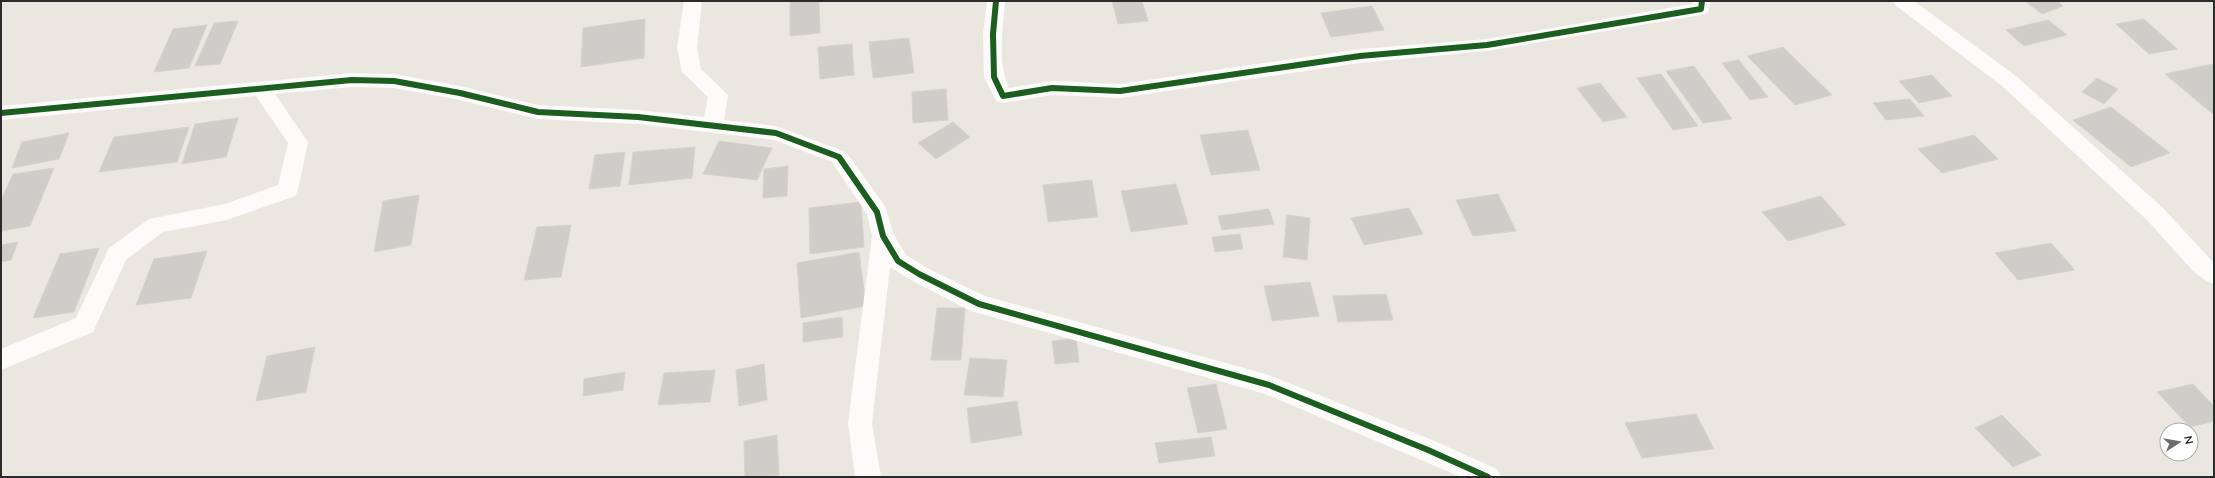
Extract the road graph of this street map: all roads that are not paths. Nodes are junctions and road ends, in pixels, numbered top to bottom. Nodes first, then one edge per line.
1 (693, 1) edge
2 (996, 1) edge
3 (1702, 1) edge
4 (1902, 1) edge
5 (262, 90) junction
6 (1, 113) edge
7 (713, 125) junction
8 (883, 236) junction
9 (2214, 275) edge
10 (1, 360) edge
11 (868, 477) edge
12 (1488, 477) edge

1 - 7 street
2 - 3 street
4 - 9 street
5 - 6 street
5 - 7 street
5 - 10 street
7 - 8 street
8 - 11 street
8 - 12 street

